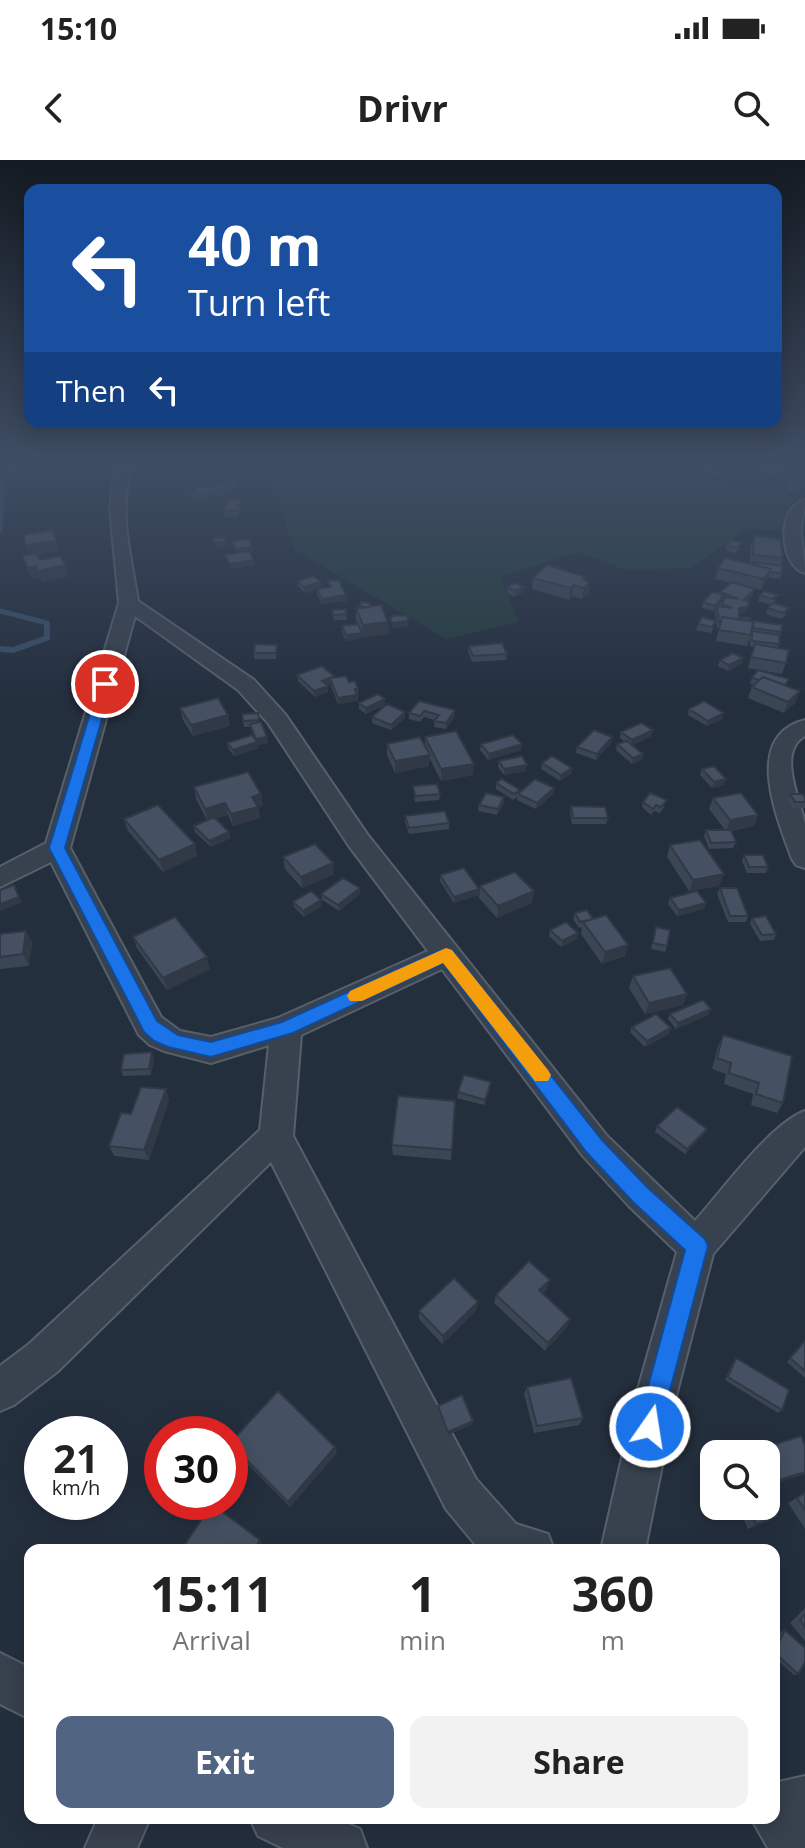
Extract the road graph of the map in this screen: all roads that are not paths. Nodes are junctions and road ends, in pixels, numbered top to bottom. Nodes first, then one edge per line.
1 (123, 543) edge
2 (796, 543) edge
3 (805, 567) edge
4 (129, 603) junction
5 (805, 727) edge
6 (57, 848) junction
7 (805, 859) edge
8 (0, 878) edge
9 (446, 955) junction
10 (286, 1028) junction
11 (805, 1125) edge
12 (276, 1136) junction
13 (697, 1246) junction
14 (0, 1391) edge
15 (504, 1544) edge
16 (624, 1544) edge
17 (0, 1677) edge
18 (24, 1691) edge
19 (805, 1802) edge
20 (780, 1808) edge
21 (780, 1820) edge
22 (121, 1824) edge
23 (289, 1824) edge
24 (111, 1848) edge
25 (341, 1848) edge
26 (798, 1848) edge

1 - 4 street
2 - 3 street
4 - 6 street
4 - 9 street
5 - 7 street
6 - 8 street
6 - 10 street
9 - 10 street
9 - 13 street
10 - 12 street
11 - 13 street
12 - 14 street
12 - 15 street
13 - 16 street
17 - 18 street
19 - 20 street
21 - 26 street
22 - 24 street
23 - 25 street

